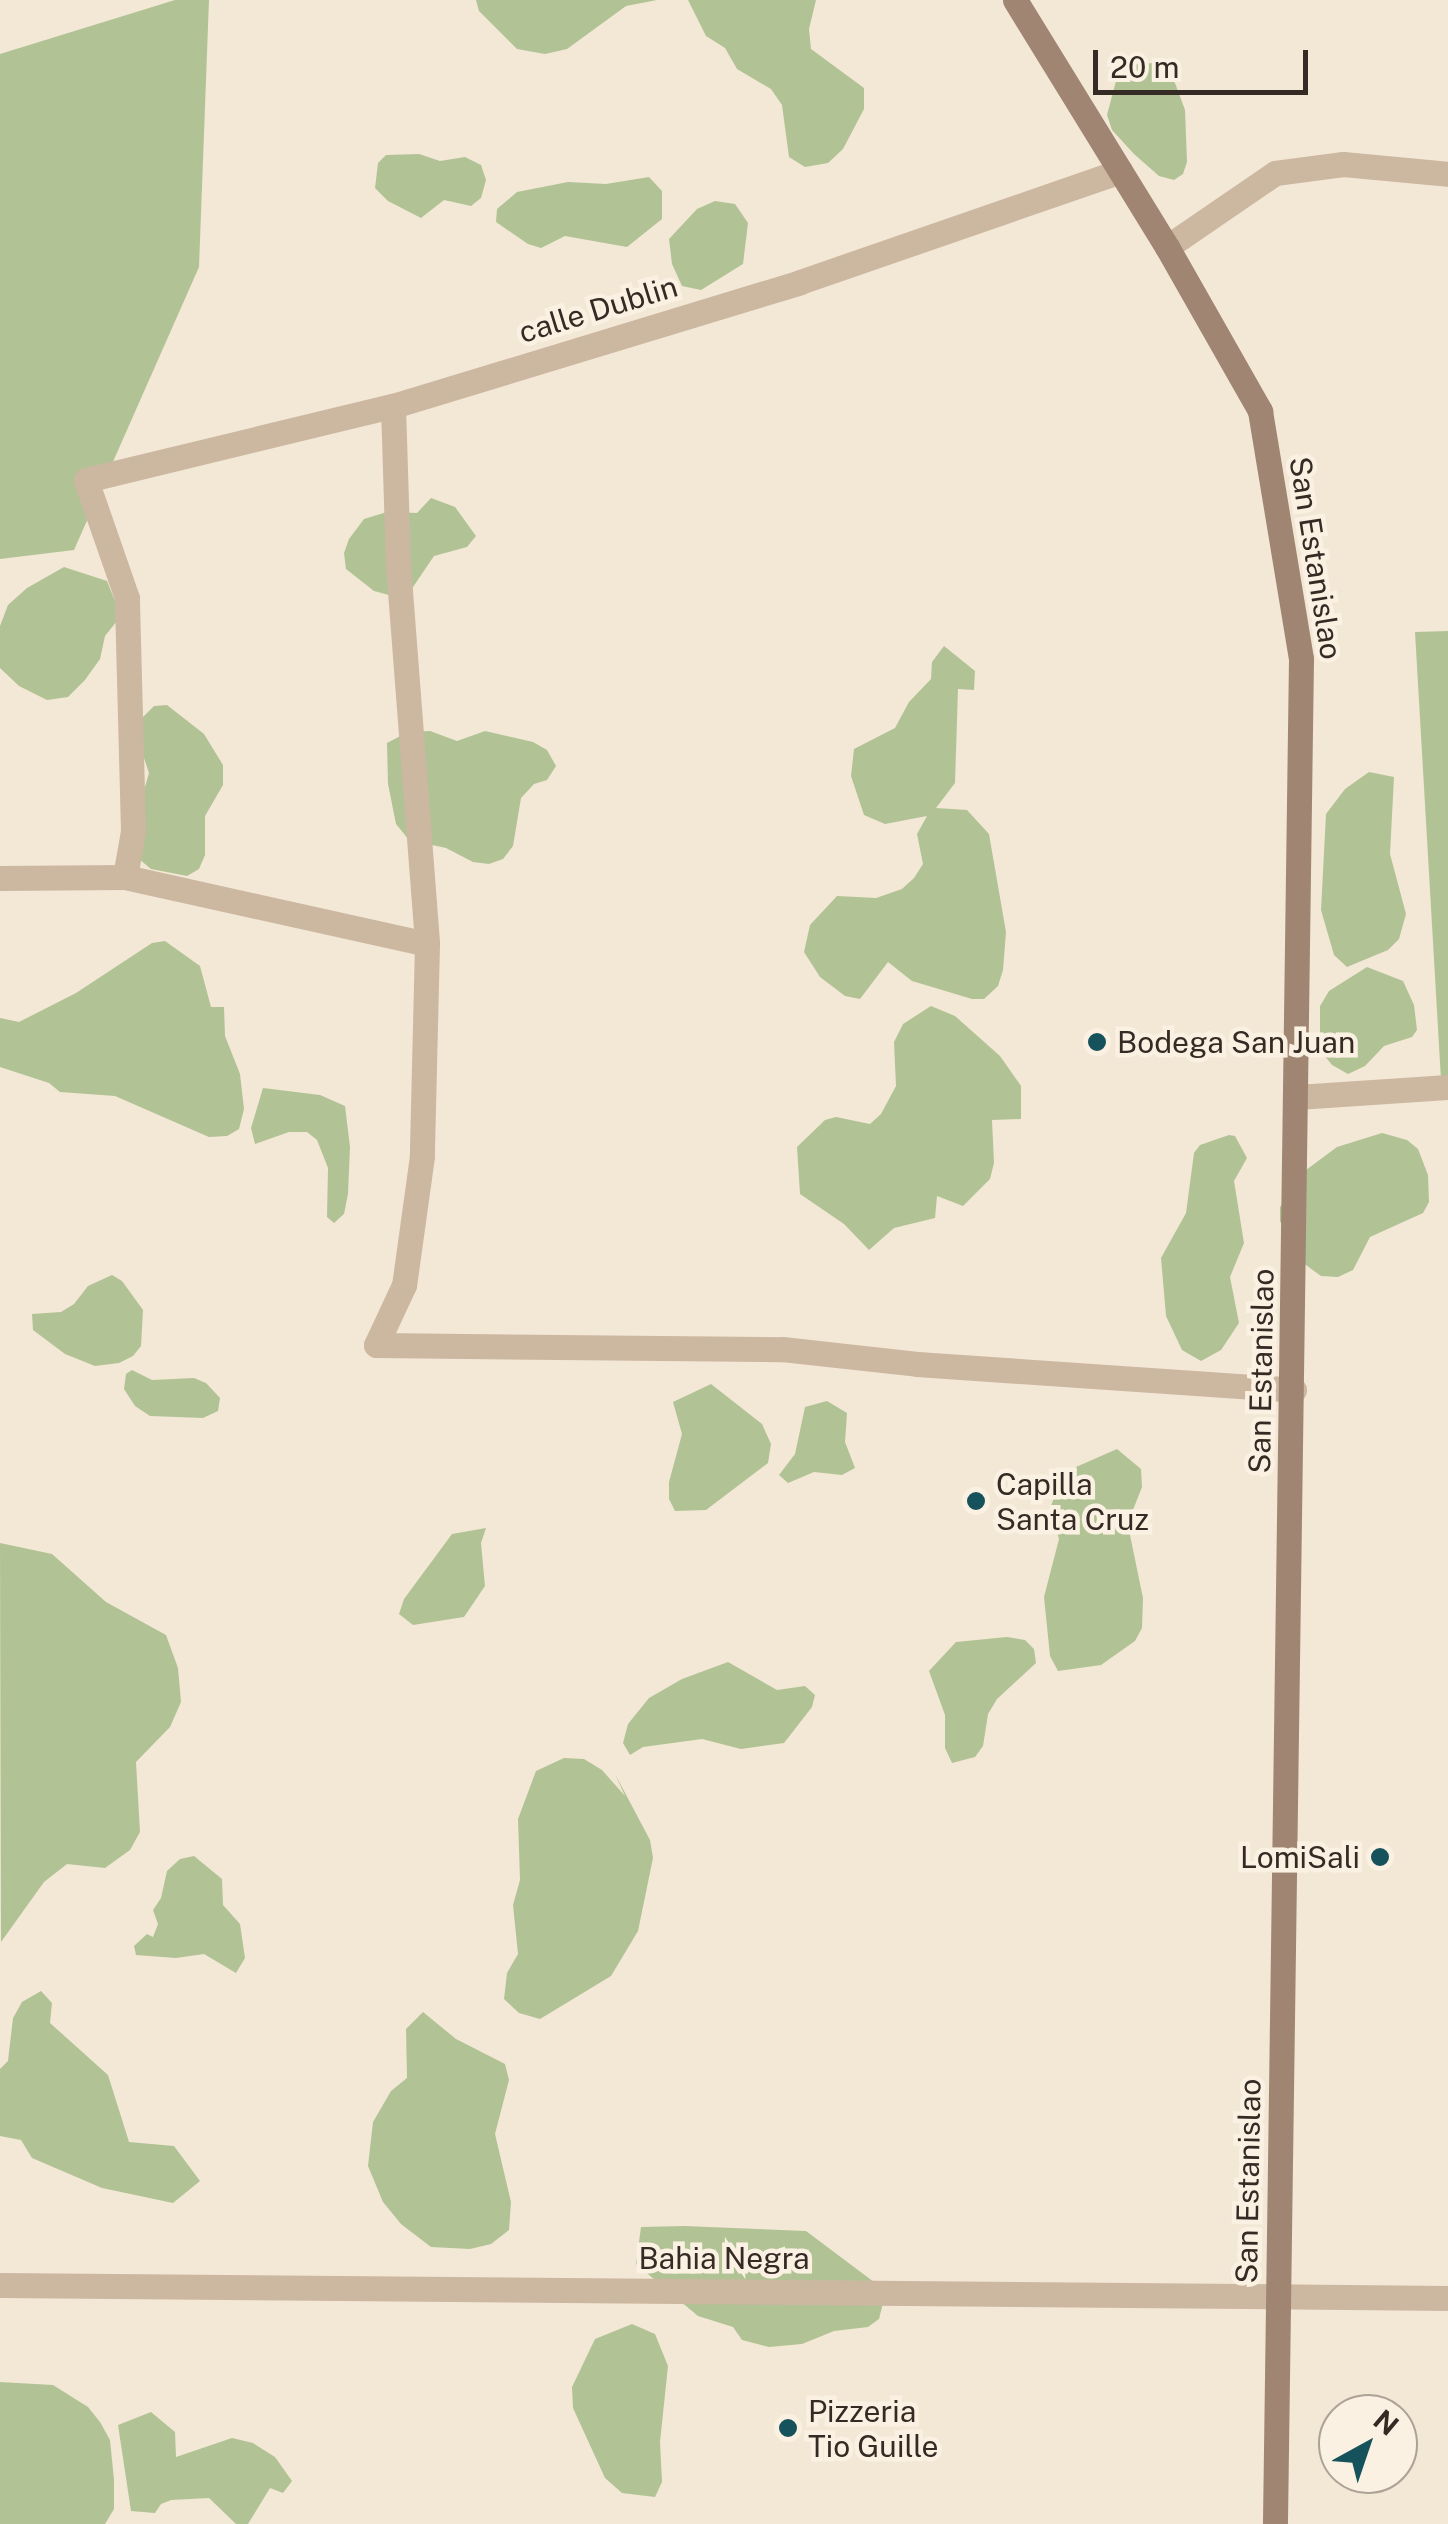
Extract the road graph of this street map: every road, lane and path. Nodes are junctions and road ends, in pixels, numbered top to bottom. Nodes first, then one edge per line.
1 (1015, 0) edge
2 (1120, 171) junction
3 (1448, 174) edge
4 (1167, 247) junction
5 (393, 406) junction
6 (126, 877) junction
7 (0, 878) edge
8 (427, 944) junction
9 (1448, 1087) edge
10 (1297, 1098) junction
11 (1294, 1390) junction
12 (0, 2285) edge
13 (1279, 2295) junction
14 (1448, 2298) edge
15 (1276, 2524) edge

1 - 2 main road, San Estanislao
2 - 4 main road, San Estanislao
2 - 5 street, calle Dublin
3 - 4 street
4 - 10 main road, San Estanislao
5 - 6 street, calle Dublin
5 - 8 street
6 - 7 street
6 - 8 street
8 - 11 street
9 - 10 street
10 - 11 main road, San Estanislao
11 - 13 main road, San Estanislao
12 - 13 street, Bahia Negra
13 - 14 street, Bahia Negra
13 - 15 main road, San Estanislao

